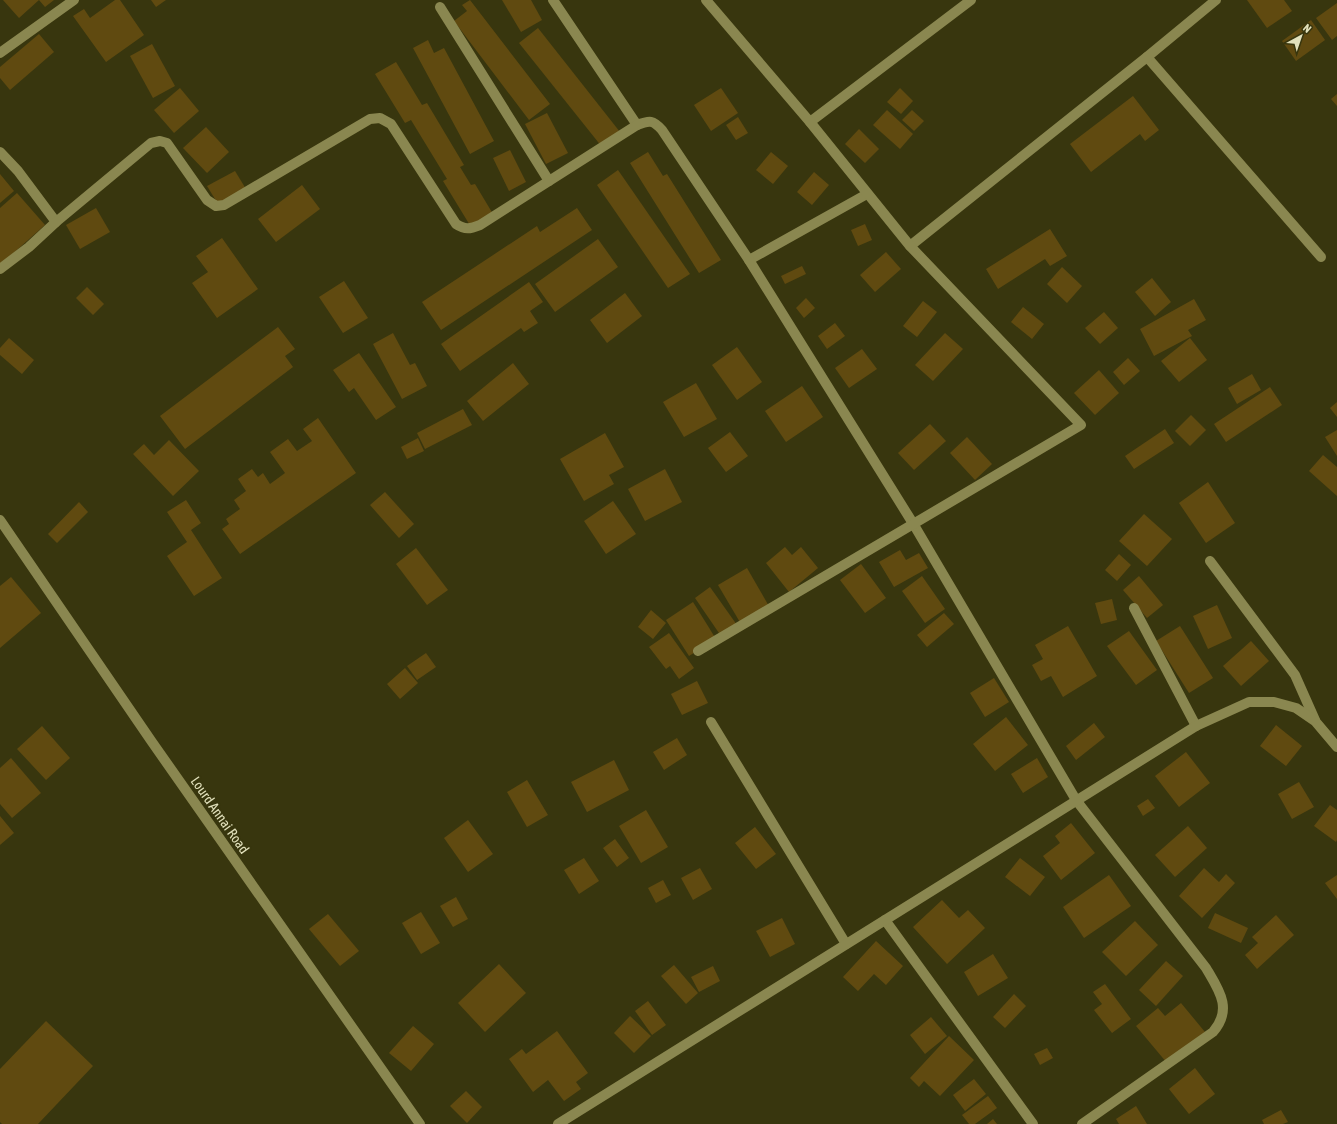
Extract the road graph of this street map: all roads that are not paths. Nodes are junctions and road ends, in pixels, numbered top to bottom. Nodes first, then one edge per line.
1 (74, 0) edge
2 (553, 0) edge
3 (706, 0) edge
4 (971, 0) edge
5 (1216, 0) edge
6 (440, 7) dead end
7 (0, 53) edge
8 (1147, 57) junction
9 (810, 122) junction
10 (637, 125) junction
11 (0, 152) edge
12 (549, 181) junction
13 (867, 194) junction
14 (56, 222) junction
15 (910, 246) junction
16 (1321, 257) dead end
17 (749, 260) junction
18 (0, 269) edge
19 (0, 520) edge
20 (914, 525) junction
21 (1210, 560) dead end
22 (1134, 608) dead end
23 (698, 651) dead end
24 (1315, 721) junction
25 (711, 722) dead end
26 (1196, 726) junction
27 (1337, 747) edge
28 (1076, 800) junction
29 (885, 920) junction
30 (846, 944) junction
31 (420, 1124) edge
32 (558, 1124) edge
33 (1033, 1124) edge
34 (1082, 1124) edge

1 - 7 street
2 - 10 street
3 - 9 street
4 - 9 street
5 - 8 street
6 - 12 street
8 - 15 street
8 - 16 street
9 - 13 street
10 - 12 street
10 - 17 street
11 - 14 street
12 - 14 street
13 - 15 street
13 - 17 street
14 - 18 street
15 - 20 street
17 - 20 street
19 - 31 street, Lourd Annai Road
20 - 23 street
20 - 28 street
21 - 24 street
22 - 26 street
24 - 26 street
24 - 27 street
25 - 30 street
26 - 28 street
28 - 29 street
28 - 34 street
29 - 30 street
29 - 33 street
30 - 32 street

